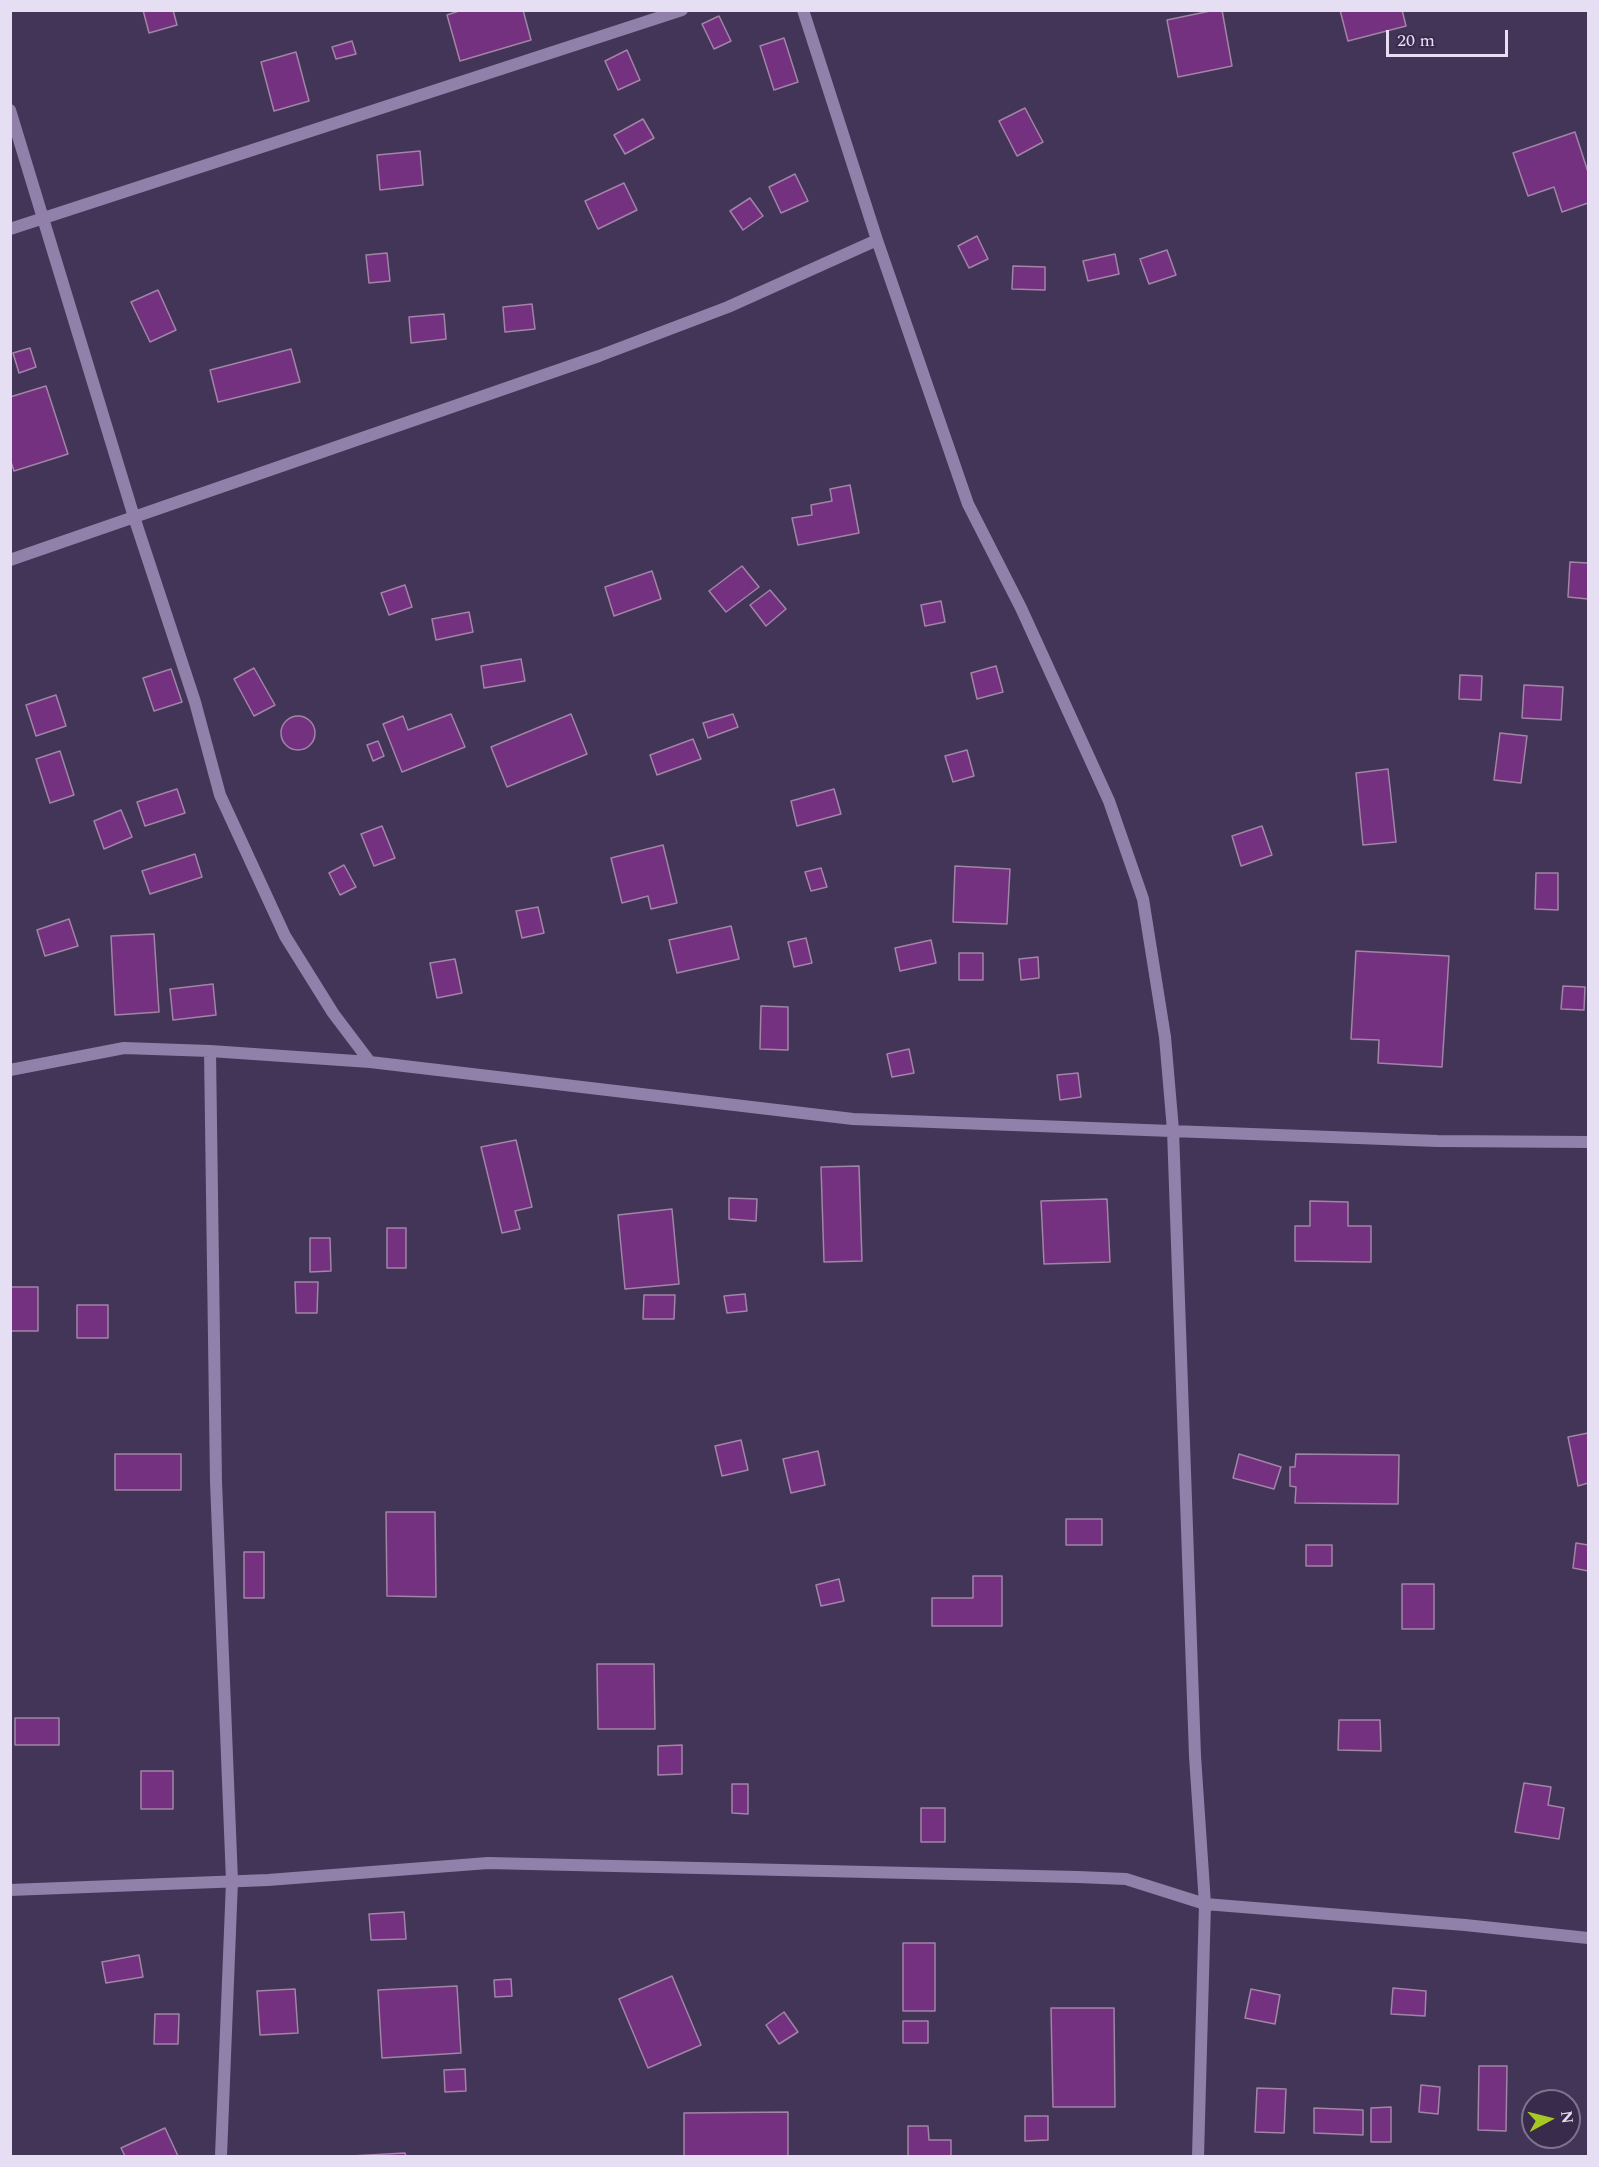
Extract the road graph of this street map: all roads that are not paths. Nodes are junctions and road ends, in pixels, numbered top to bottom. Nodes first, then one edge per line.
1 (682, 10) edge
2 (803, 10) edge
3 (10, 110) edge
4 (43, 218) junction
5 (10, 229) edge
6 (877, 240) junction
7 (134, 517) junction
8 (10, 560) edge
9 (210, 1051) junction
10 (370, 1062) junction
11 (10, 1070) edge
12 (1173, 1130) junction
13 (1588, 1142) edge
14 (232, 1881) junction
15 (10, 1890) edge
16 (1205, 1904) junction
17 (1588, 1938) edge
18 (221, 2157) edge
19 (1198, 2157) edge

1 - 4 street
2 - 6 street
3 - 4 street
4 - 5 street
4 - 7 street
6 - 7 street
6 - 12 street
7 - 8 street
7 - 10 street
9 - 10 street
9 - 11 street
9 - 14 street
10 - 12 street
12 - 13 street
12 - 16 street
14 - 15 street
14 - 16 street
14 - 18 street
16 - 17 street
16 - 19 street

